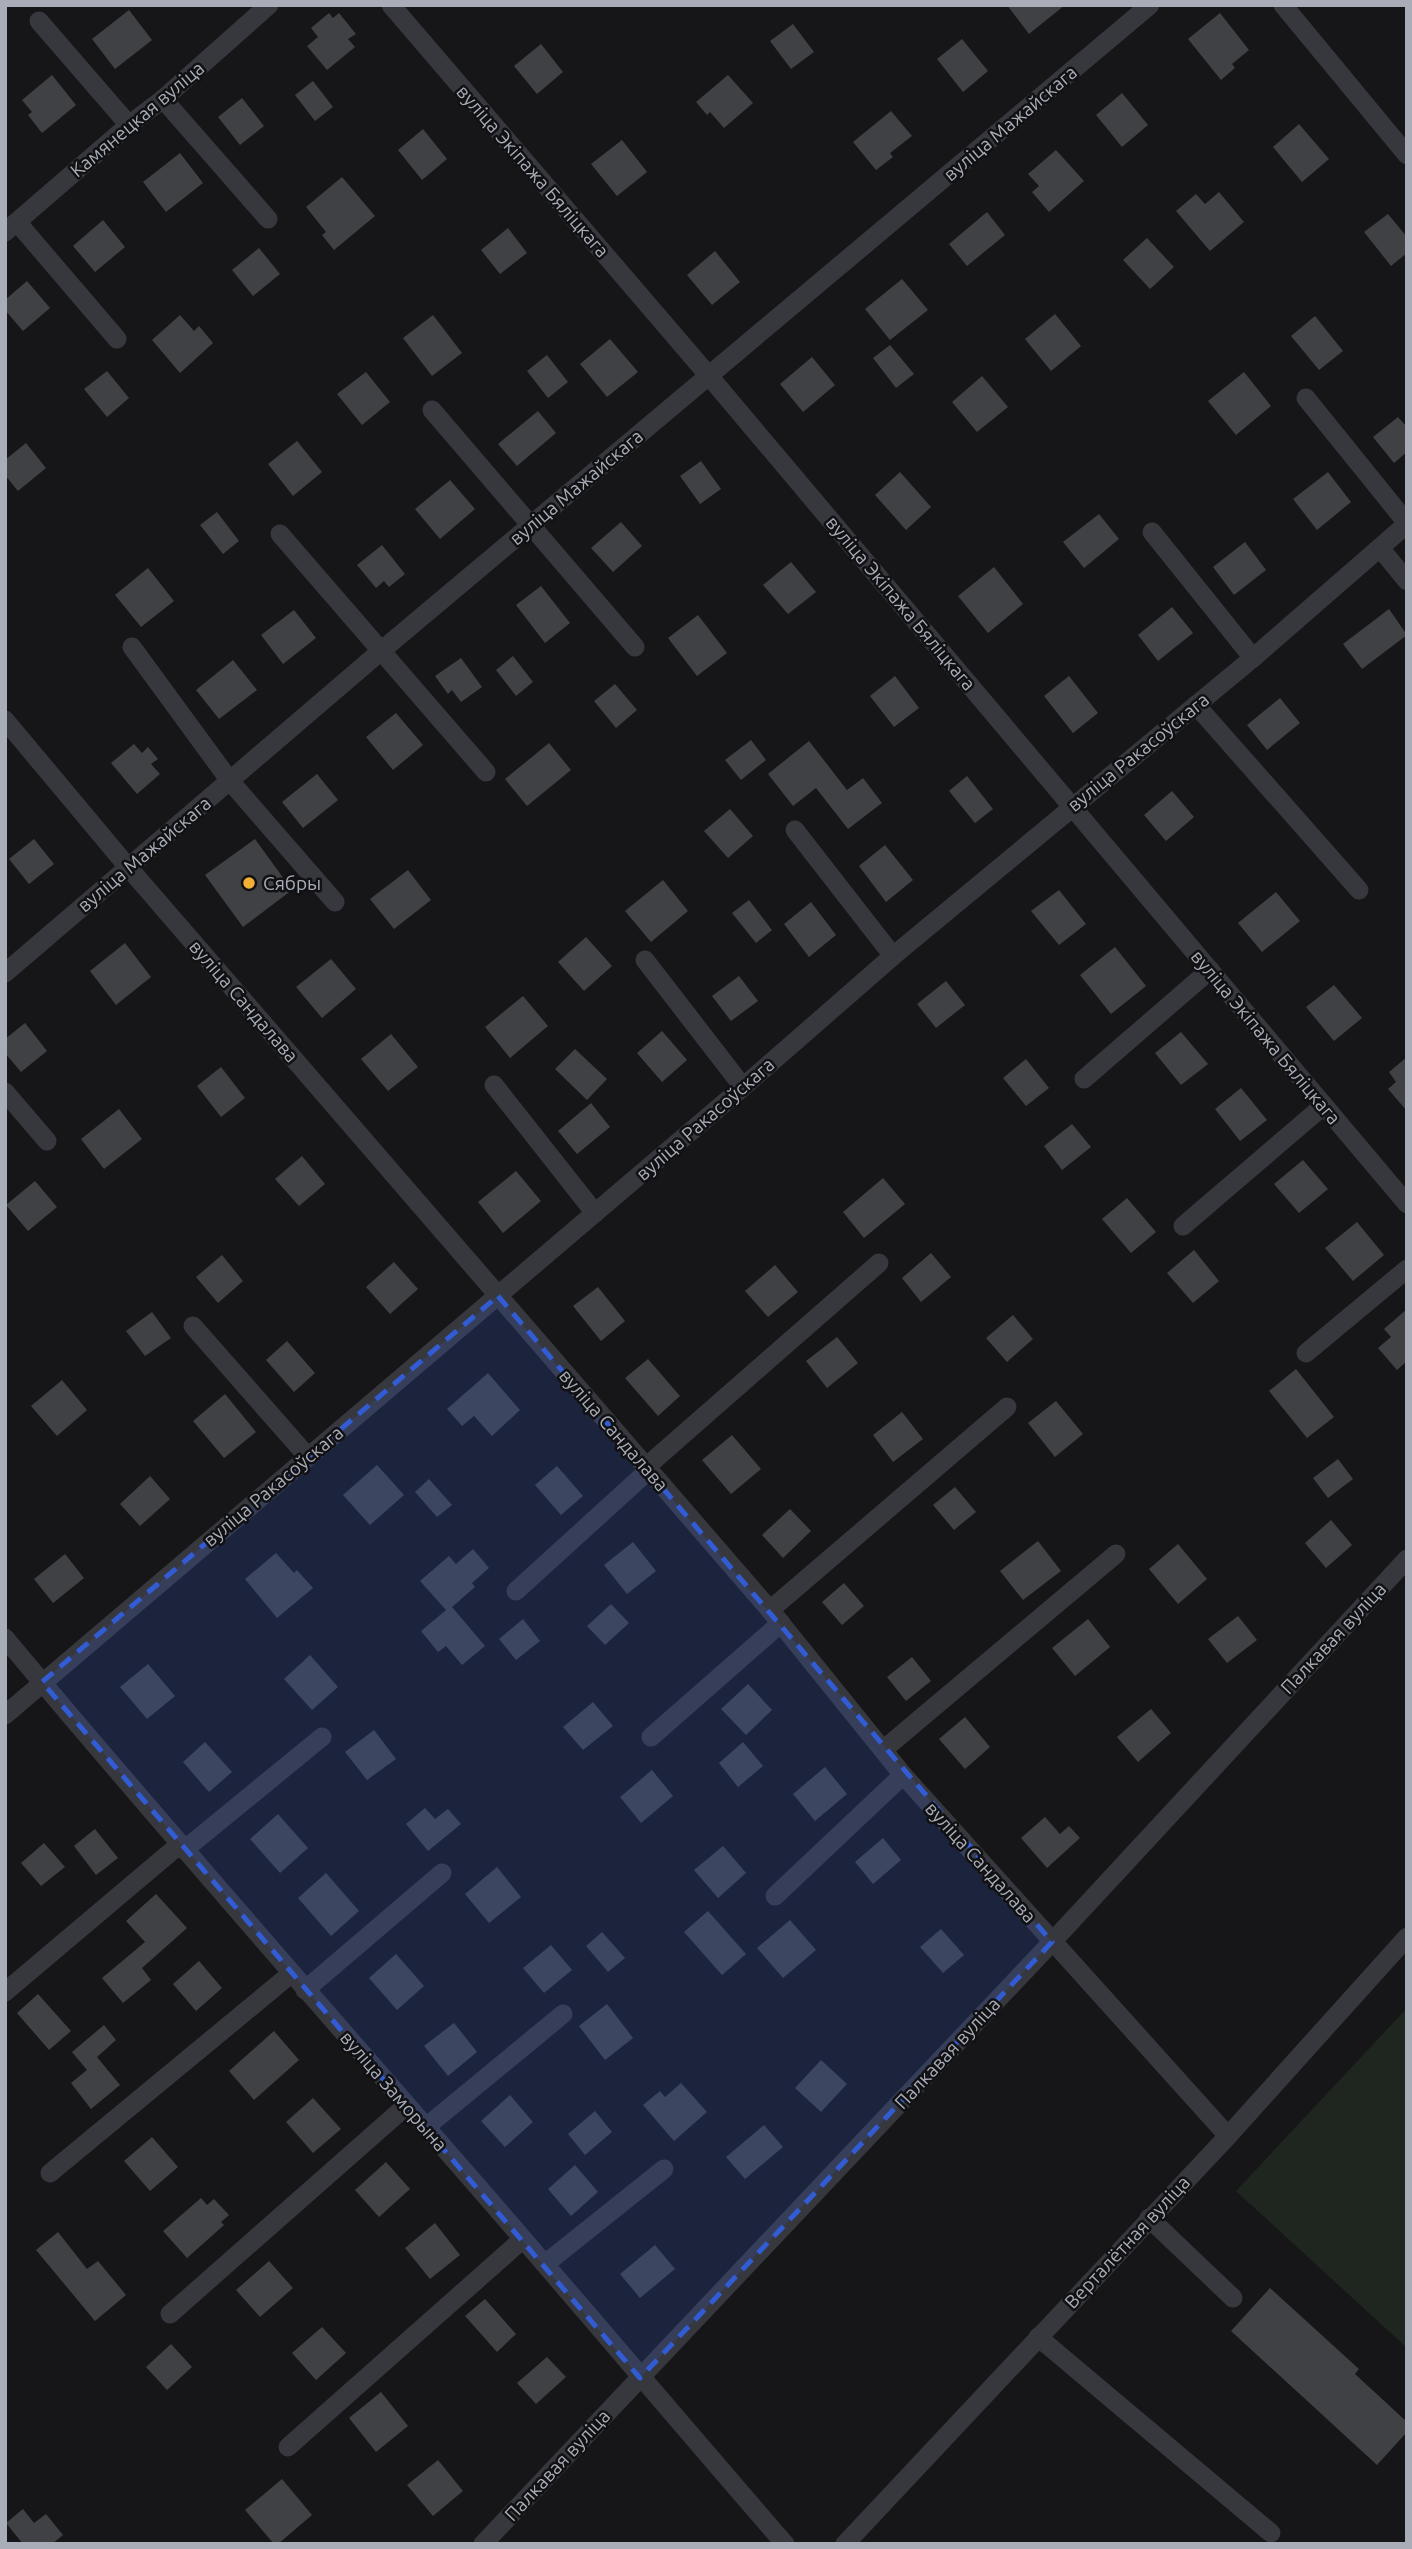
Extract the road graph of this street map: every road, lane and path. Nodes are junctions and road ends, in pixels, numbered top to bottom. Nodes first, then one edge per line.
1 (269, 5) edge
2 (391, 5) edge
3 (1150, 5) edge
4 (1283, 5) edge
5 (39, 20) dead end
6 (163, 99) junction
7 (129, 125) junction
8 (1407, 155) edge
9 (268, 219) dead end
10 (11, 227) edge
11 (117, 339) dead end
12 (709, 376) junction
13 (1306, 398) dead end
14 (432, 410) dead end
15 (1407, 524) edge
16 (530, 526) junction
17 (1152, 532) dead end
18 (280, 534) dead end
19 (1380, 548) junction
20 (1407, 581) edge
21 (132, 647) dead end
22 (635, 647) dead end
23 (381, 651) junction
24 (1253, 658) junction
25 (1196, 705) junction
26 (5, 720) edge
27 (486, 772) dead end
28 (230, 780) junction
29 (1073, 805) junction
30 (795, 830) dead end
31 (128, 867) junction
32 (1359, 890) dead end
33 (335, 902) dead end
34 (893, 956) junction
35 (645, 960) dead end
36 (1210, 970) junction
37 (5, 973) edge
38 (1084, 1079) dead end
39 (494, 1084) dead end
40 (743, 1087) junction
41 (5, 1092) edge
42 (1323, 1106) junction
43 (47, 1141) dead end
44 (1407, 1204) edge
45 (595, 1213) junction
46 (1183, 1226) dead end
47 (879, 1263) dead end
48 (1407, 1269) edge
49 (498, 1296) junction
50 (193, 1326) dead end
51 (1306, 1353) dead end
52 (1007, 1407) dead end
53 (308, 1457) junction
54 (647, 1468) junction
55 (1116, 1554) dead end
56 (1407, 1559) edge
57 (516, 1591) dead end
58 (775, 1616) junction
59 (5, 1638) edge
60 (42, 1682) junction
61 (5, 1714) edge
62 (322, 1737) dead end
63 (652, 1737) dead end
64 (883, 1751) junction
65 (903, 1774) junction
66 (182, 1848) junction
67 (442, 1873) dead end
68 (775, 1896) dead end
69 (1407, 1937) edge
70 (1052, 1942) junction
71 (292, 1973) junction
72 (305, 1990) junction
73 (5, 1992) edge
74 (563, 2014) dead end
75 (406, 2106) junction
76 (426, 2127) junction
77 (1228, 2136) junction
78 (664, 2169) dead end
79 (50, 2173) dead end
80 (1149, 2218) junction
81 (523, 2239) junction
82 (545, 2263) junction
83 (1233, 2298) dead end
84 (170, 2314) dead end
85 (1038, 2337) junction
86 (640, 2378) junction
87 (288, 2447) dead end
88 (1271, 2533) dead end
89 (483, 2544) edge
90 (785, 2544) edge
91 (845, 2544) edge

1 - 6 street, Камянецкая вуліца
2 - 12 street, вуліца Экіпажа Бяліцкага
3 - 12 street, вуліца Мажайскага
4 - 8 street
5 - 7 street
6 - 7 street, Камянецкая вуліца
6 - 9 street
7 - 10 street, Камянецкая вуліца
10 - 11 street
12 - 16 street, вуліца Мажайскага
12 - 29 street, вуліца Экіпажа Бяліцкага
13 - 15 street
14 - 16 street
15 - 19 street, вуліца Ракасоўскага
16 - 22 street
16 - 23 street, вуліца Мажайскага
17 - 24 street
18 - 23 street
19 - 20 street
19 - 24 street, вуліца Ракасоўскага
21 - 28 street
23 - 27 street
23 - 28 street, вуліца Мажайскага
24 - 25 street, вуліца Ракасоўскага
25 - 29 street, вуліца Ракасоўскага
25 - 32 street
26 - 31 street, вуліца Сандалава
28 - 31 street, вуліца Мажайскага
28 - 33 street
29 - 34 street, вуліца Ракасоўскага
29 - 36 street, вуліца Экіпажа Бяліцкага
30 - 34 street
31 - 37 street, вуліца Мажайскага
31 - 49 street, вуліца Сандалава
34 - 40 street, вуліца Ракасоўскага
35 - 40 street
36 - 38 street
36 - 42 street, вуліца Экіпажа Бяліцкага
39 - 45 street
40 - 45 street, вуліца Ракасоўскага
41 - 43 street
42 - 44 street, вуліца Экіпажа Бяліцкага
42 - 46 street
45 - 49 street, вуліца Ракасоўскага
47 - 54 street
48 - 51 street
49 - 53 street, вуліца Ракасоўскага
49 - 54 street, вуліца Сандалава
50 - 53 street
52 - 58 street
53 - 60 street, вуліца Ракасоўскага
54 - 57 street
54 - 58 street, вуліца Сандалава
55 - 64 street
56 - 70 street, Палкавая вуліца
58 - 63 street
58 - 64 street, вуліца Сандалава
59 - 60 street, вуліца Заморына
60 - 61 street, вуліца Ракасоўскага
60 - 66 street, вуліца Заморына
62 - 66 street
64 - 65 street, вуліца Сандалава
65 - 68 street
65 - 70 street, вуліца Сандалава
66 - 71 street, вуліца Заморына
66 - 73 street
67 - 72 street
69 - 77 street, Верталётная вуліца
70 - 77 street, вуліца Сандалава
70 - 86 street, Палкавая вуліца
71 - 72 street, вуліца Заморына
71 - 79 street
72 - 75 street, вуліца Заморына
74 - 76 street
75 - 76 street, вуліца Заморына
75 - 84 street
76 - 81 street, вуліца Заморына
77 - 80 street, Верталётная вуліца
78 - 82 street
80 - 83 street
80 - 85 street, Верталётная вуліца
81 - 82 street, вуліца Заморына
81 - 87 street
82 - 86 street, вуліца Заморына
85 - 88 street
85 - 91 street, Верталётная вуліца
86 - 89 street, Палкавая вуліца
86 - 90 street, вуліца Заморына

